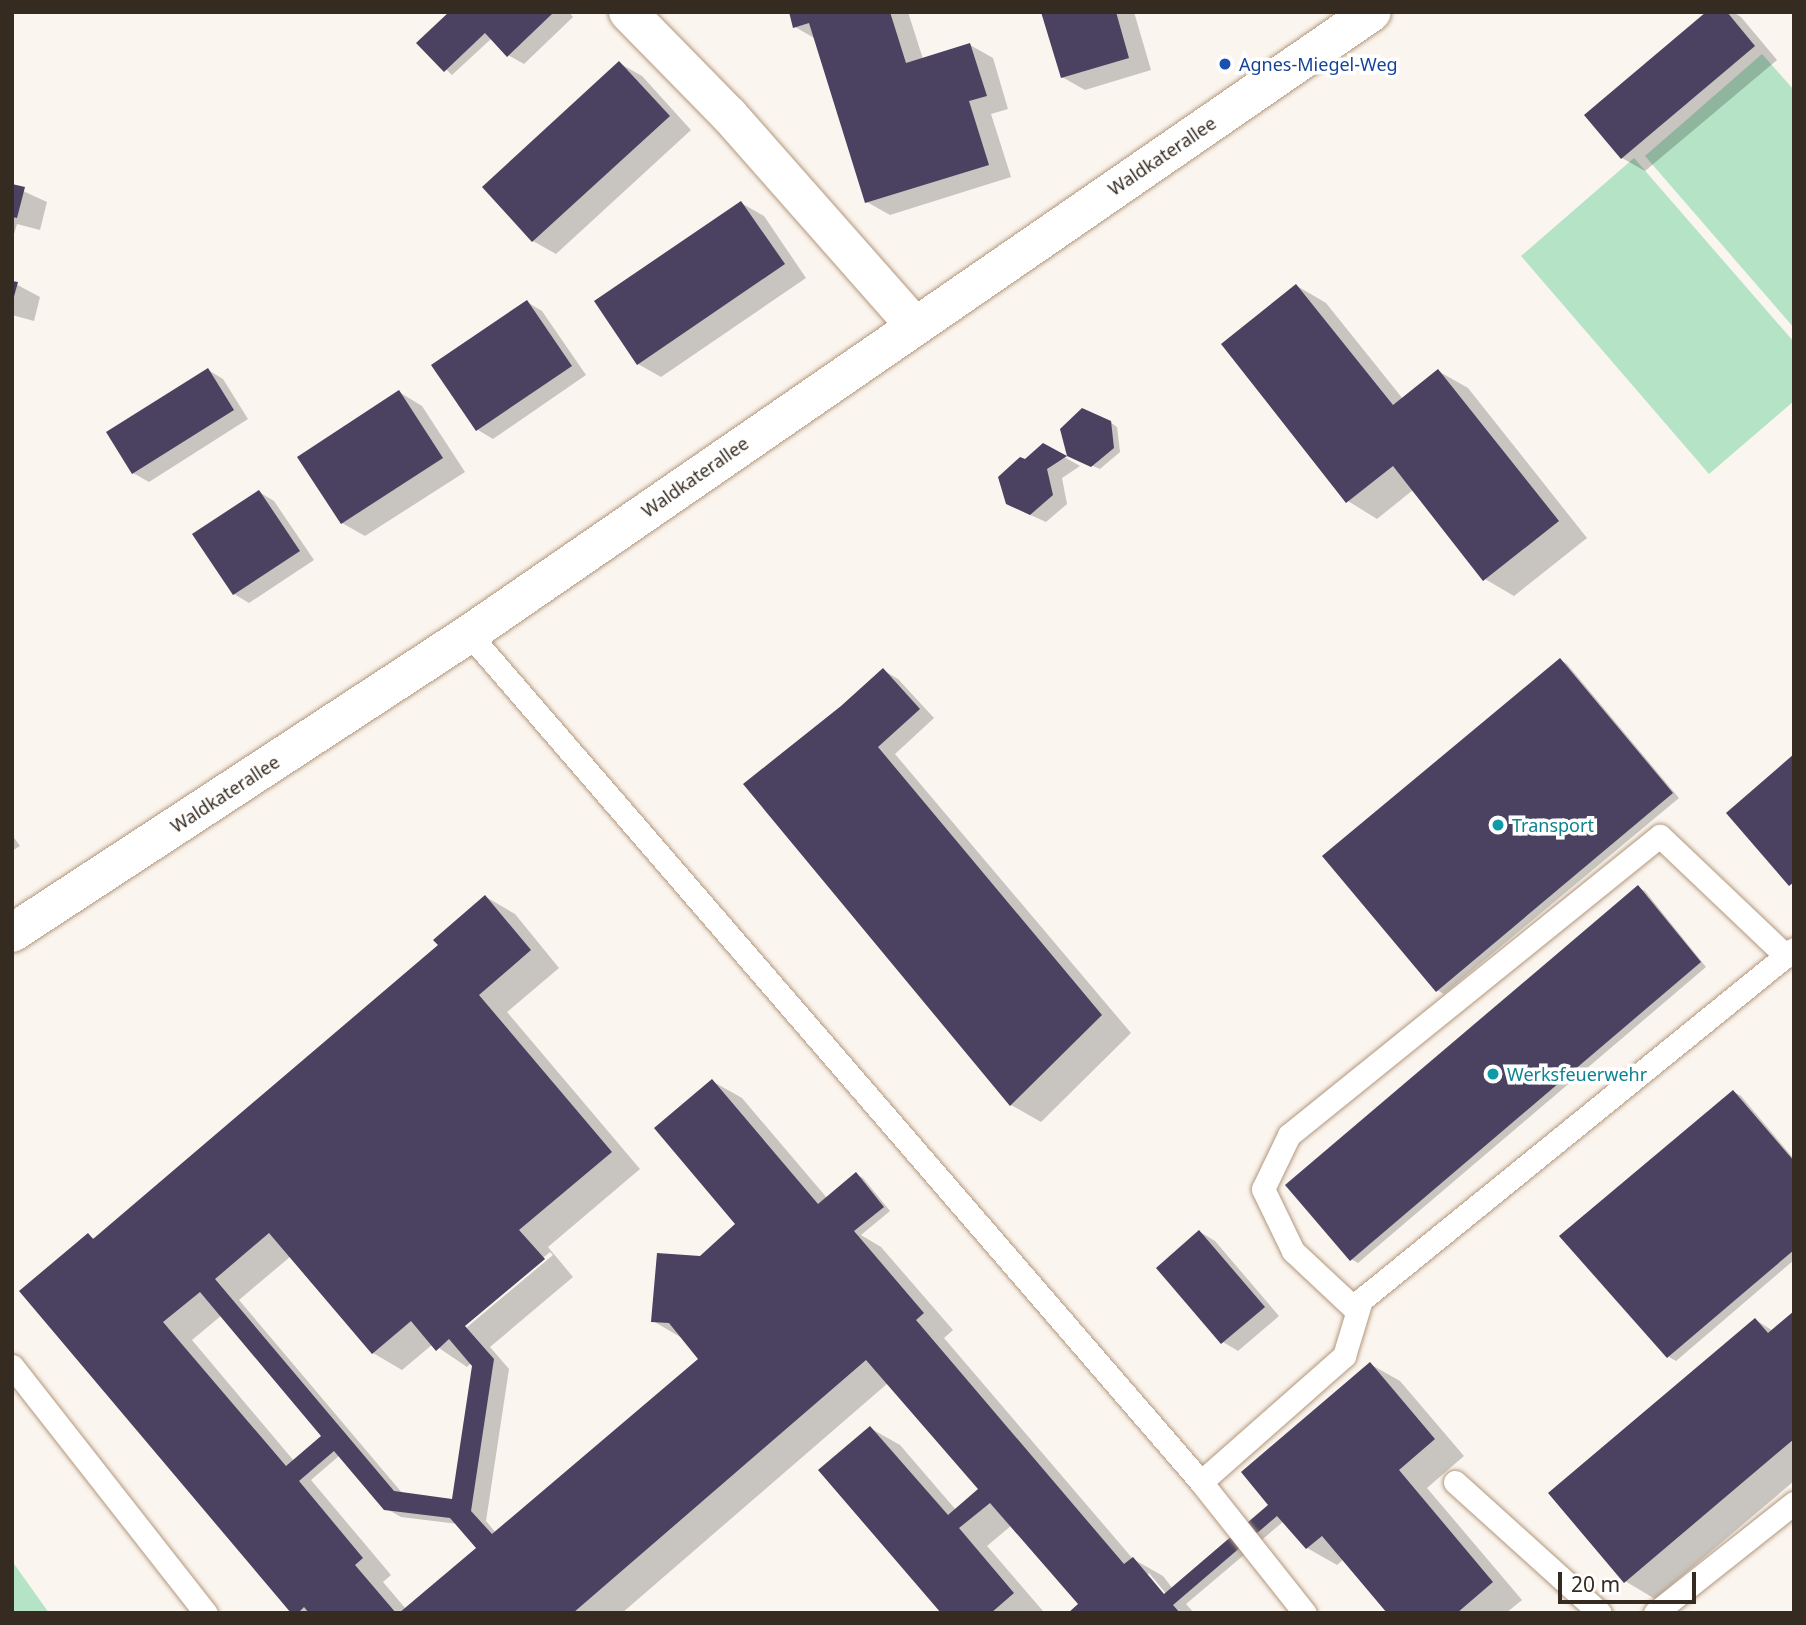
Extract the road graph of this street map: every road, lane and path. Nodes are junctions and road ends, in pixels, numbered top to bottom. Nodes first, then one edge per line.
1 (628, 12) edge
2 (1372, 12) edge
3 (915, 325) junction
4 (470, 634) junction
5 (12, 933) edge
6 (1790, 953) edge
7 (1357, 1311) junction
8 (12, 1366) edge
9 (1201, 1482) junction
10 (1455, 1482) dead end
11 (1794, 1503) edge
12 (206, 1613) edge
13 (1305, 1613) edge
14 (1600, 1613) edge
15 (1655, 1613) edge

1 - 3 street
2 - 3 street, Waldkaterallee
3 - 4 street, Waldkaterallee
4 - 5 street, Waldkaterallee
4 - 9 lane
6 - 7 lane
6 - 7 lane
7 - 9 lane
8 - 12 lane
9 - 13 lane
10 - 14 lane
11 - 15 lane

